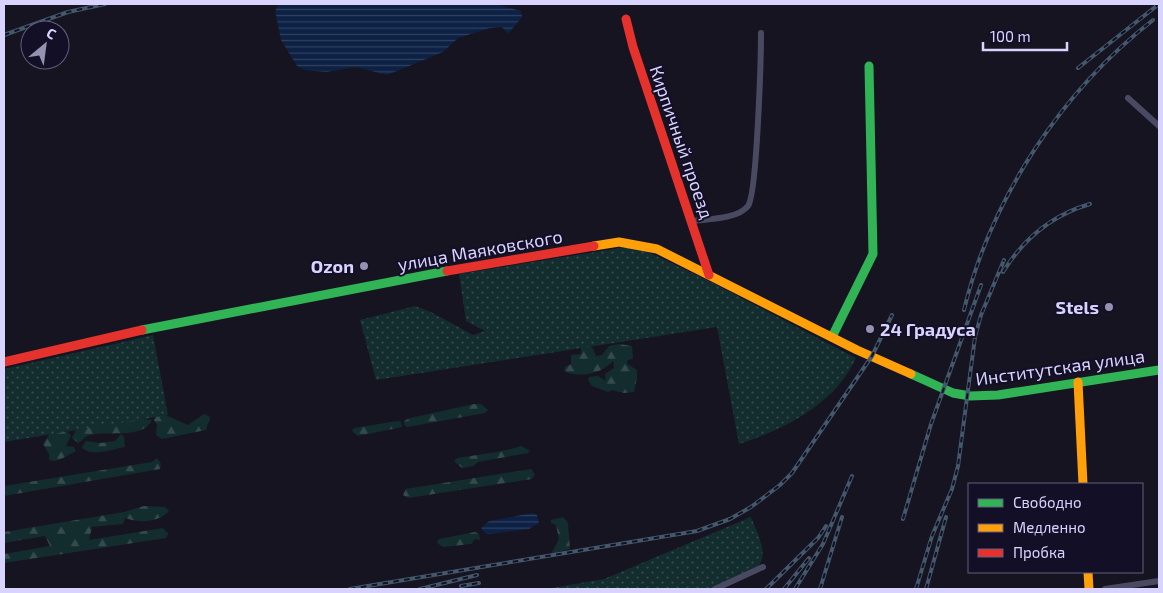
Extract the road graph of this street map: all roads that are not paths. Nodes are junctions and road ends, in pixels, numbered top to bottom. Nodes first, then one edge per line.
1 (626, 19) dead end
2 (761, 33) dead end
3 (869, 66) dead end
4 (1128, 98) dead end
5 (1159, 126) edge
6 (693, 221) junction
7 (709, 274) junction
8 (832, 337) junction
9 (4, 362) edge
10 (1159, 370) edge
11 (1078, 382) junction
12 (937, 386) joint
13 (1084, 483) edge
14 (763, 567) dead end
15 (1088, 573) edge
16 (1159, 582) edge
17 (716, 589) edge
18 (1089, 589) edge
19 (1105, 589) edge

1 - 6 street, Кирпичный проезд
2 - 6 street
3 - 8 street
4 - 5 street
6 - 7 street, Кирпичный проезд
7 - 8 street, улица Маяковского
7 - 9 street, улица Маяковского
8 - 12 street, улица Маяковского
10 - 11 street, Институтская улица
11 - 12 street, Институтская улица
11 - 13 street
14 - 17 street
15 - 18 street
16 - 19 street

